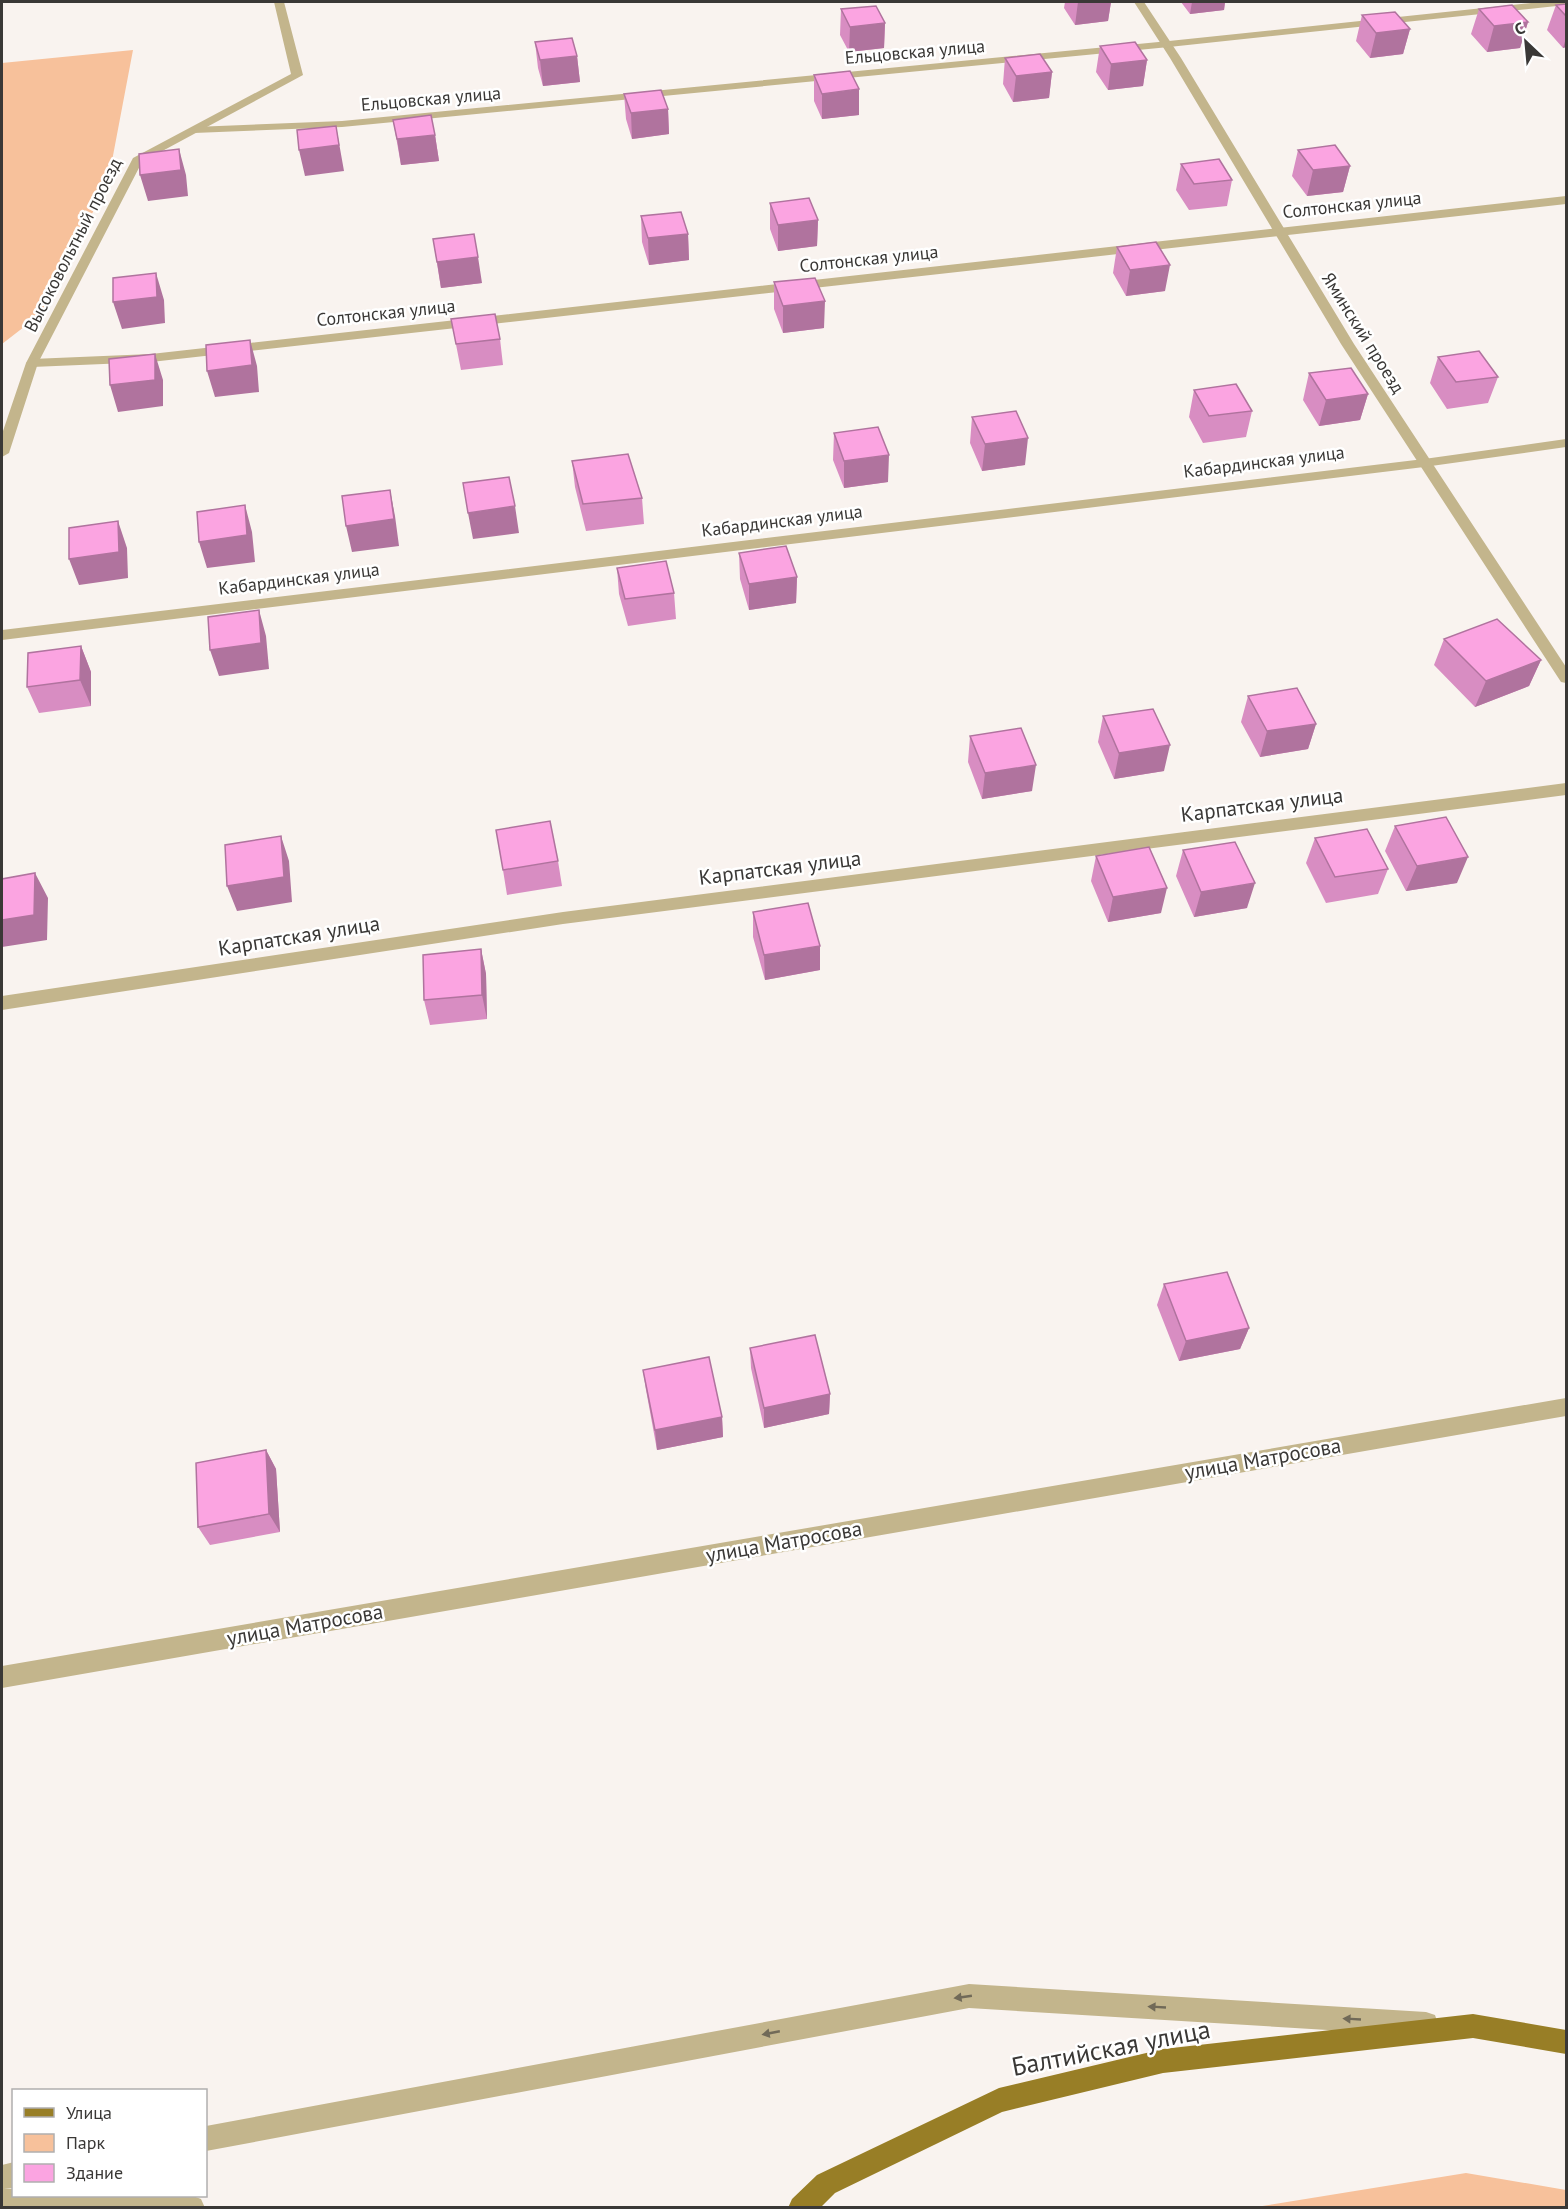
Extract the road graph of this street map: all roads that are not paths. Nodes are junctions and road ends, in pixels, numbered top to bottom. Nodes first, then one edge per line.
1 (279, 2) edge
2 (1139, 2) edge
3 (1566, 2) edge
4 (1169, 44) junction
5 (194, 130) junction
6 (1566, 200) edge
7 (1277, 231) junction
8 (32, 363) junction
9 (1566, 443) edge
10 (2, 453) edge
11 (1424, 463) junction
12 (2, 635) edge
13 (1566, 678) edge
14 (1566, 789) edge
15 (2, 1003) edge
16 (1566, 1407) edge
17 (2, 1677) edge
18 (1473, 2026) junction
19 (1566, 2042) edge
20 (207, 2139) edge
21 (2, 2202) edge
22 (192, 2208) edge
23 (801, 2208) edge

1 - 5 street, Высоковольтный проезд
2 - 4 street, Яминский проезд
3 - 4 street, Ельцовская улица
4 - 5 street, Ельцовская улица
4 - 7 street, Яминский проезд
5 - 8 street, Высоковольтный проезд
6 - 7 street, Солтонская улица
7 - 8 street, Солтонская улица
7 - 11 street, Яминский проезд
8 - 10 street, Высоковольтный проезд
9 - 11 street, Кабардинская улица
11 - 12 street, Кабардинская улица
11 - 13 street, Яминский проезд
14 - 15 street, Карпатская улица
16 - 17 street, улица Матросова
18 - 19 main road, Балтийская улица
18 -> 20 street
18 - 23 main road, Балтийская улица
21 - 22 street

